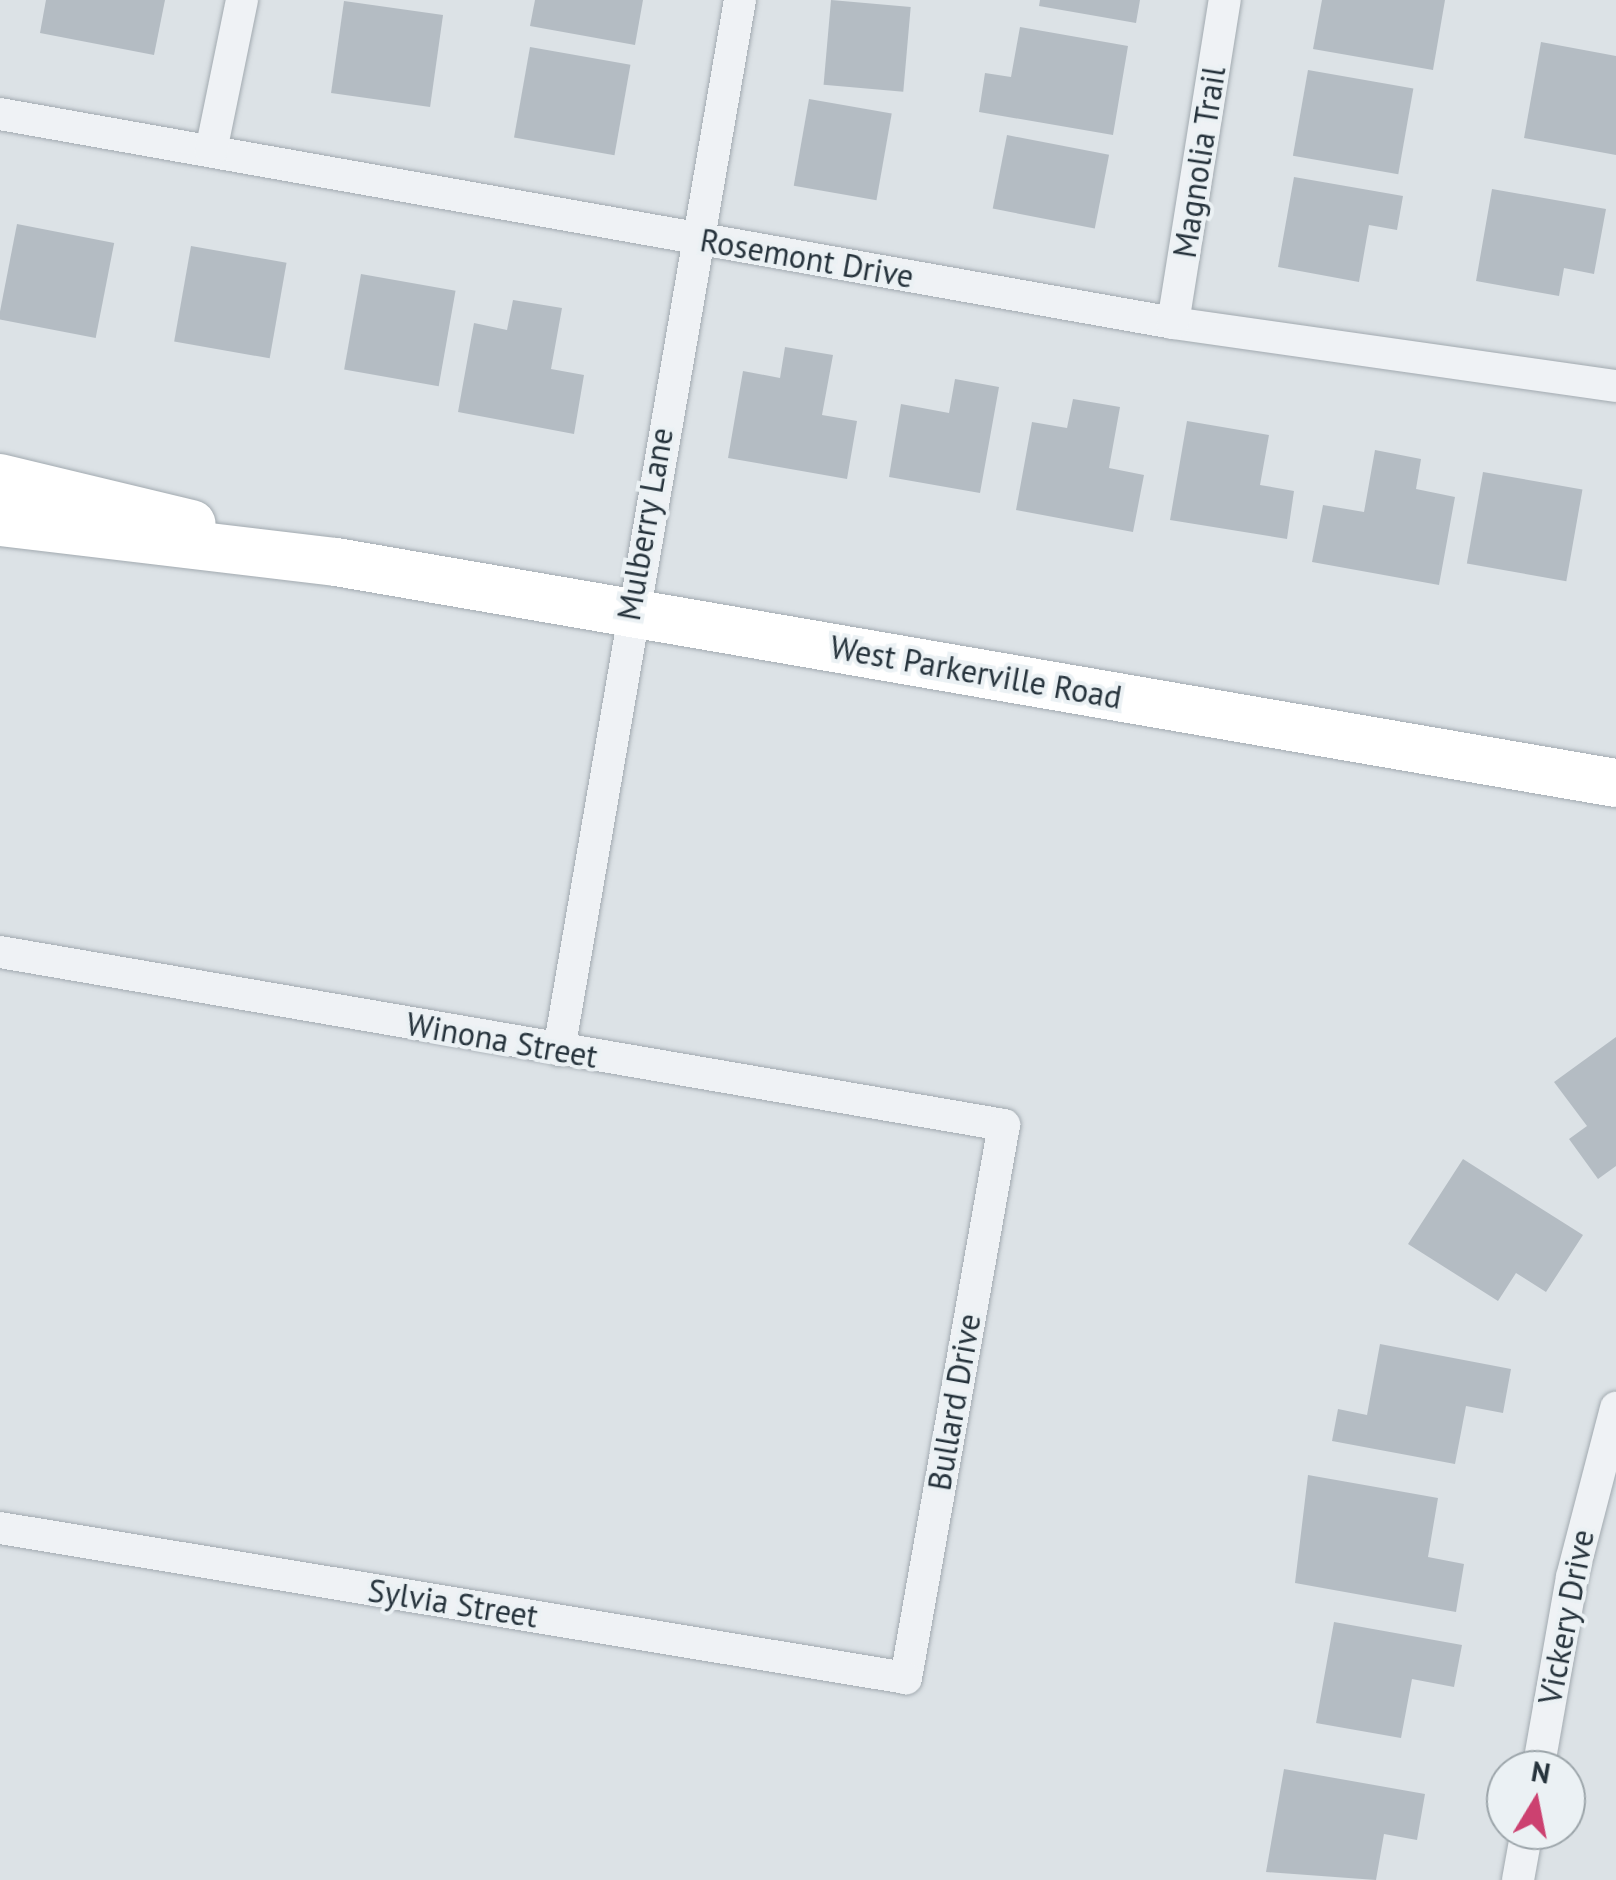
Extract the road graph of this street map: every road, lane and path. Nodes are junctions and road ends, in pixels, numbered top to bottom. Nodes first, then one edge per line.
1 (242, 0) edge
2 (740, 0) edge
3 (1225, 0) edge
4 (0, 114) edge
5 (210, 151) junction
6 (695, 238) junction
7 (1173, 323) junction
8 (1616, 386) edge
9 (0, 478) edge
10 (0, 522) edge
11 (336, 562) junction
12 (629, 612) junction
13 (1616, 783) edge
14 (0, 952) edge
15 (560, 1050) junction
16 (1004, 1126) joint
17 (1616, 1408) edge
18 (0, 1528) edge
19 (906, 1678) joint
20 (1542, 1750) edge
21 (1523, 1850) edge
22 (1518, 1880) edge

1 - 5 street
2 - 6 street, Mulberry Lane
3 - 7 street, Magnolia Trail
4 - 5 street, Rosemont Drive
5 - 6 street, Rosemont Drive
6 - 7 street, Rosemont Drive
6 - 12 street, Mulberry Lane
7 - 8 street, Rosemont Drive
9 - 11 main road, West Parkerville Road
10 - 11 main road, West Parkerville Road
11 - 12 main road, West Parkerville Road
12 - 13 main road, West Parkerville Road
12 - 15 street, Mulberry Lane
14 - 15 street, Winona Street
15 - 16 street, Winona Street
16 - 19 street, Bullard Drive
17 - 20 street, Vickery Drive
18 - 19 street, Sylvia Street
21 - 22 street

